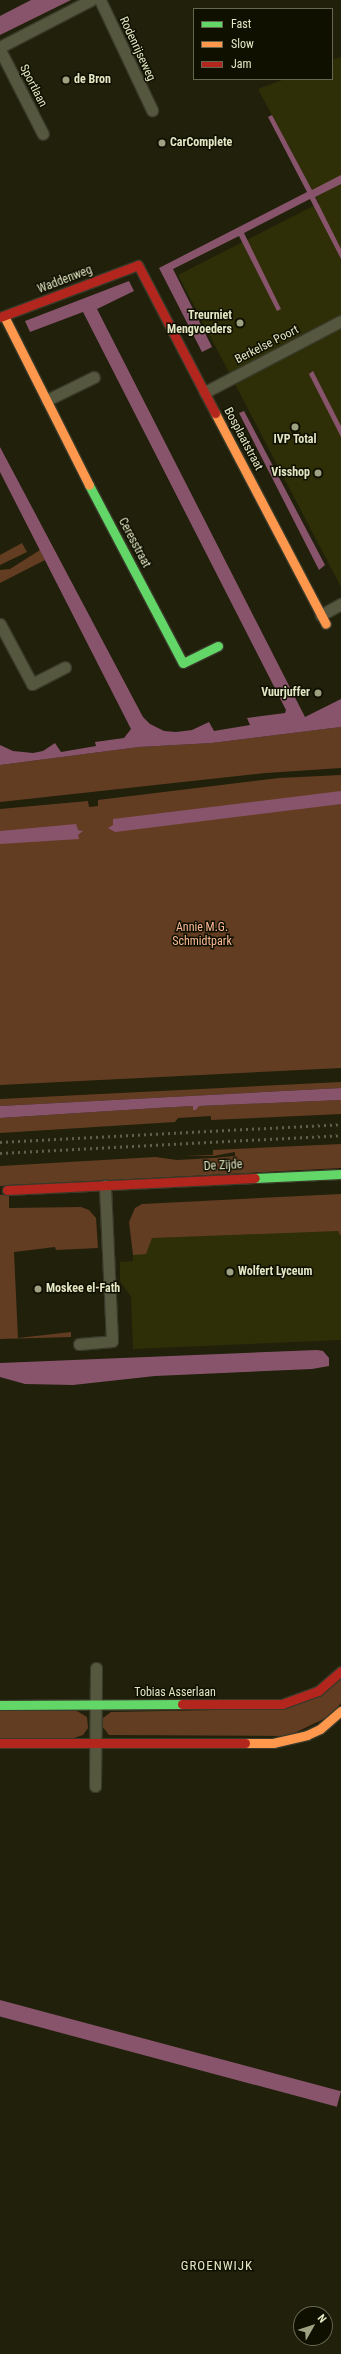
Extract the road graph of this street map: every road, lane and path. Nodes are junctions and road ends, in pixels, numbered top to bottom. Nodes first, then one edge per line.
1 (91, 0) edge
2 (100, 0) edge
3 (0, 48) edge
4 (152, 110) dead end
5 (43, 134) dead end
6 (138, 265) joint
7 (2, 317) edge
8 (341, 321) edge
9 (94, 377) dead end
10 (205, 392) junction
11 (47, 400) junction
12 (341, 604) edge
13 (323, 619) joint
14 (0, 624) edge
15 (218, 646) dead end
16 (65, 667) dead end
17 (341, 1174) edge
18 (106, 1185) junction
19 (7, 1190) dead end
20 (79, 1344) dead end
21 (96, 1668) dead end
22 (341, 1671) edge
23 (0, 1705) edge
24 (95, 1705) junction
25 (341, 1711) edge
26 (0, 1743) edge
27 (95, 1743) junction
28 (95, 1786) dead end

1 - 3 street
2 - 4 street, Rodenrijseweg
3 - 5 street, Sportlaan
6 - 7 street, Waddenweg
6 - 10 street, Bosplaatstraat
7 - 11 street, Ceresstraat
8 - 10 street, Berkelse Poort
9 - 11 street
10 - 13 street, Bosplaatstraat
11 - 15 street, Ceresstraat
12 - 13 street
14 - 16 street
17 - 18 street, De Zijde
18 - 19 street, De Zijde
18 - 20 street
21 - 24 street
22 - 24 street, Tobias Asserlaan
23 - 24 street, Tobias Asserlaan
24 - 27 street
25 - 27 street
26 - 27 street
27 - 28 street

